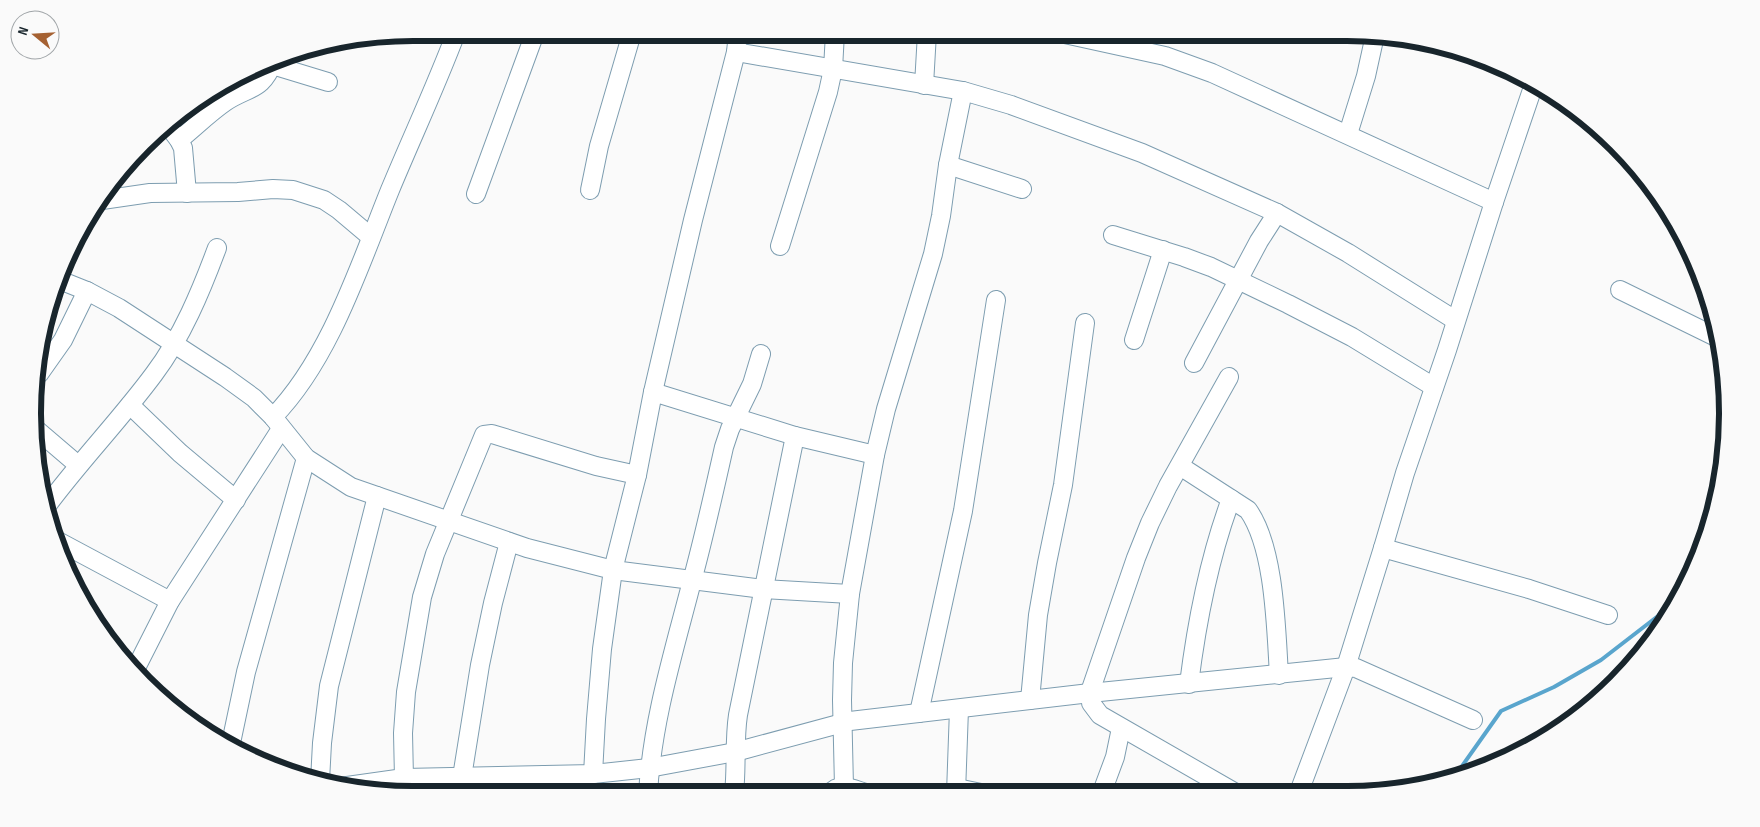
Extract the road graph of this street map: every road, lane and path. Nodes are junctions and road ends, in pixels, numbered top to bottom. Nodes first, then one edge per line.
1 (452, 41) edge
2 (532, 41) edge
3 (629, 41) edge
4 (737, 41) edge
5 (835, 41) edge
6 (926, 41) edge
7 (1102, 41) edge
8 (1373, 42) edge
9 (736, 52) junction
10 (281, 66) edge
11 (833, 69) junction
12 (269, 71) edge
13 (328, 82) dead end
14 (924, 85) junction
15 (1532, 90) edge
16 (963, 91) junction
17 (172, 131) edge
18 (1348, 134) junction
19 (179, 140) junction
20 (948, 165) junction
21 (1022, 189) dead end
22 (590, 190) dead end
23 (187, 193) junction
24 (476, 194) dead end
25 (110, 199) edge
26 (1494, 202) junction
27 (1277, 213) junction
28 (1113, 236) dead end
29 (370, 237) junction
30 (780, 246) dead end
31 (217, 248) dead end
32 (1163, 250) junction
33 (1237, 281) junction
34 (66, 282) edge
35 (1620, 290) dead end
36 (87, 291) junction
37 (996, 300) dead end
38 (1455, 320) junction
39 (1085, 322) dead end
40 (1710, 334) edge
41 (1134, 340) dead end
42 (173, 343) junction
43 (761, 354) dead end
44 (1194, 363) dead end
45 (44, 367) edge
46 (1229, 377) dead end
47 (1434, 387) junction
48 (653, 392) junction
49 (130, 405) junction
50 (736, 417) junction
51 (277, 423) junction
52 (42, 434) edge
53 (795, 436) junction
54 (875, 454) junction
55 (306, 458) junction
56 (78, 465) junction
57 (1180, 466) junction
58 (637, 475) junction
59 (377, 496) junction
60 (1231, 499) junction
61 (51, 500) edge
62 (236, 500) junction
63 (448, 522) junction
64 (509, 542) junction
65 (66, 545) edge
66 (1383, 548) junction
67 (613, 570) junction
68 (693, 580) junction
69 (763, 589) junction
70 (850, 594) junction
71 (170, 601) junction
72 (1608, 615) dead end
73 (138, 664) edge
74 (1346, 667) junction
75 (1279, 675) junction
76 (1189, 684) junction
77 (1090, 693) junction
78 (1030, 700) junction
79 (959, 708) junction
80 (919, 713) junction
81 (1473, 720) dead end
82 (844, 723) junction
83 (1120, 728) junction
84 (232, 738) edge
85 (735, 752) junction
86 (650, 768) junction
87 (320, 774) edge
88 (593, 774) junction
89 (544, 775) junction
90 (404, 778) junction
91 (367, 783) edge
92 (461, 786) edge
93 (542, 786) edge
94 (649, 786) edge
95 (735, 786) edge
96 (838, 786) edge
97 (956, 786) edge
98 (1104, 786) edge
99 (1223, 786) edge
100 (1301, 786) edge

1 - 29 street
2 - 24 street
3 - 22 street
4 - 9 street
5 - 11 street
6 - 14 street
7 - 18 street
8 - 18 street
9 - 11 street
9 - 48 street
10 - 13 street
11 - 14 street
11 - 30 street
12 - 19 street
14 - 16 street
15 - 26 street
16 - 20 street
16 - 27 street
17 - 19 street
18 - 26 street
19 - 23 street
20 - 21 street
20 - 54 street
23 - 25 street
23 - 29 street
26 - 38 street
27 - 33 street
27 - 38 street
28 - 32 street
29 - 51 street
31 - 42 street
32 - 33 street
32 - 41 street
33 - 44 street
33 - 47 street
34 - 36 street
35 - 40 street
36 - 42 street
36 - 45 street
37 - 80 street
38 - 47 street
39 - 78 street
42 - 49 street
42 - 51 street
43 - 50 street
46 - 57 street
47 - 66 street
48 - 50 street
48 - 58 street
49 - 56 street
49 - 62 street
50 - 53 street
50 - 68 street
51 - 55 street
51 - 62 street
52 - 56 street
53 - 54 street
53 - 69 street
54 - 70 street
55 - 59 street
55 - 84 street
56 - 61 street
57 - 60 street
57 - 77 street
58 - 63 street
58 - 67 street
59 - 63 street
59 - 87 street
60 - 75 street
60 - 76 street
62 - 71 street
63 - 64 street
63 - 90 street
64 - 67 street
64 - 92 street
65 - 71 street
66 - 72 street
66 - 74 street
67 - 68 street
67 - 88 street
68 - 69 street
68 - 86 street
69 - 70 street
69 - 85 street
70 - 82 street
71 - 73 street
74 - 75 street
74 - 81 street
74 - 100 street
75 - 76 street
76 - 77 street
77 - 78 street
77 - 83 street
78 - 79 street
79 - 80 street
79 - 97 street
80 - 82 street
82 - 85 street
82 - 96 street
83 - 98 street
83 - 99 street
85 - 86 street
85 - 95 street
86 - 88 street
86 - 94 street
88 - 89 street
89 - 92 street
89 - 93 street
90 - 91 street
90 - 92 street

